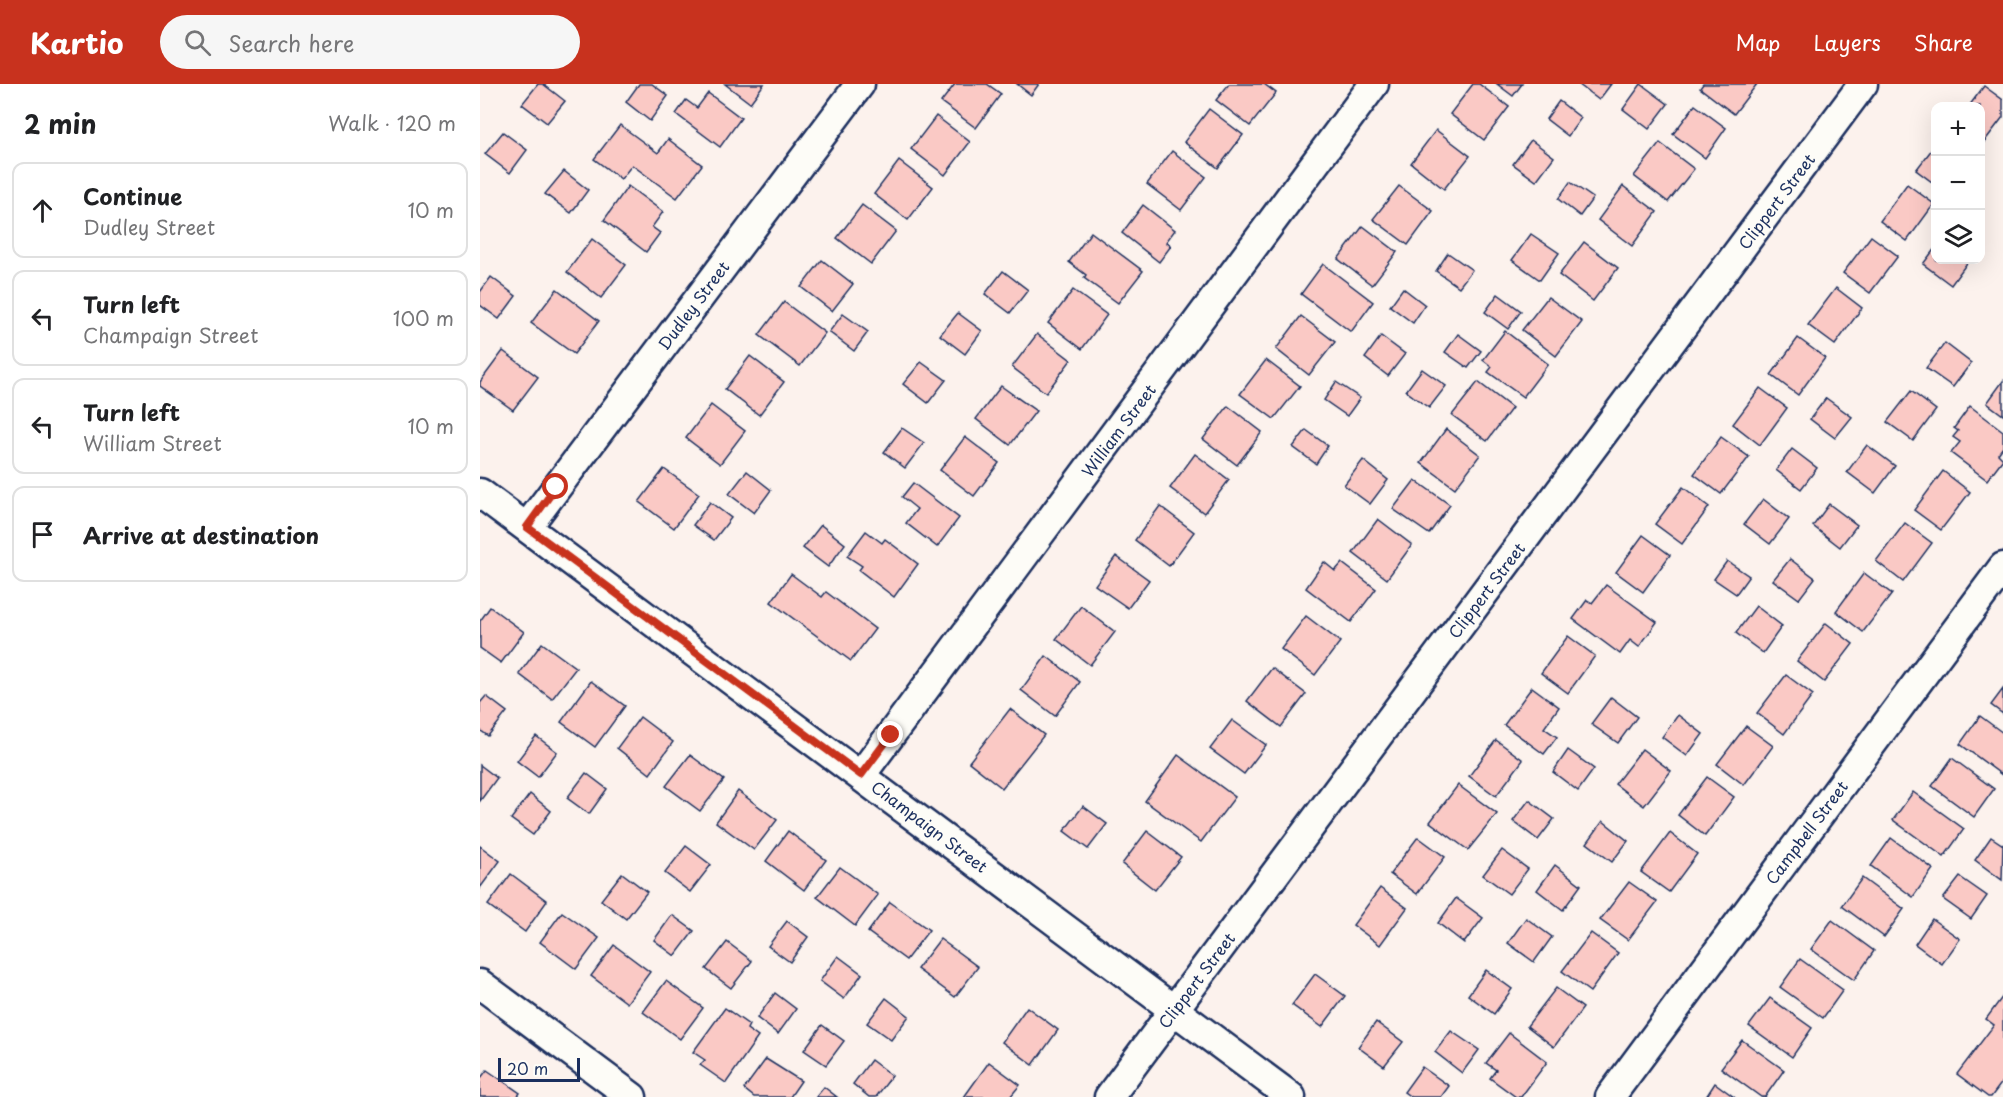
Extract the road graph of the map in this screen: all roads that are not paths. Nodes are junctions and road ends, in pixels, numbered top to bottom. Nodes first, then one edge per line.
1 (860, 84) edge
2 (1374, 84) edge
3 (1863, 84) edge
4 (480, 492) edge
5 (527, 527) junction
6 (2003, 567) edge
7 (861, 775) junction
8 (480, 984) edge
9 (1173, 1010) junction
10 (603, 1088) edge
11 (632, 1097) edge
12 (1109, 1097) edge
13 (1292, 1097) edge
14 (1610, 1097) edge

1 - 5 street, Dudley Street
2 - 7 street, William Street
3 - 9 street, Clippert Street
4 - 5 street, Champaign Street
5 - 7 street, Champaign Street
6 - 14 street, Campbell Street
7 - 9 street, Champaign Street
8 - 10 street
9 - 12 street, Clippert Street
9 - 13 street, Champaign Street
10 - 11 street

